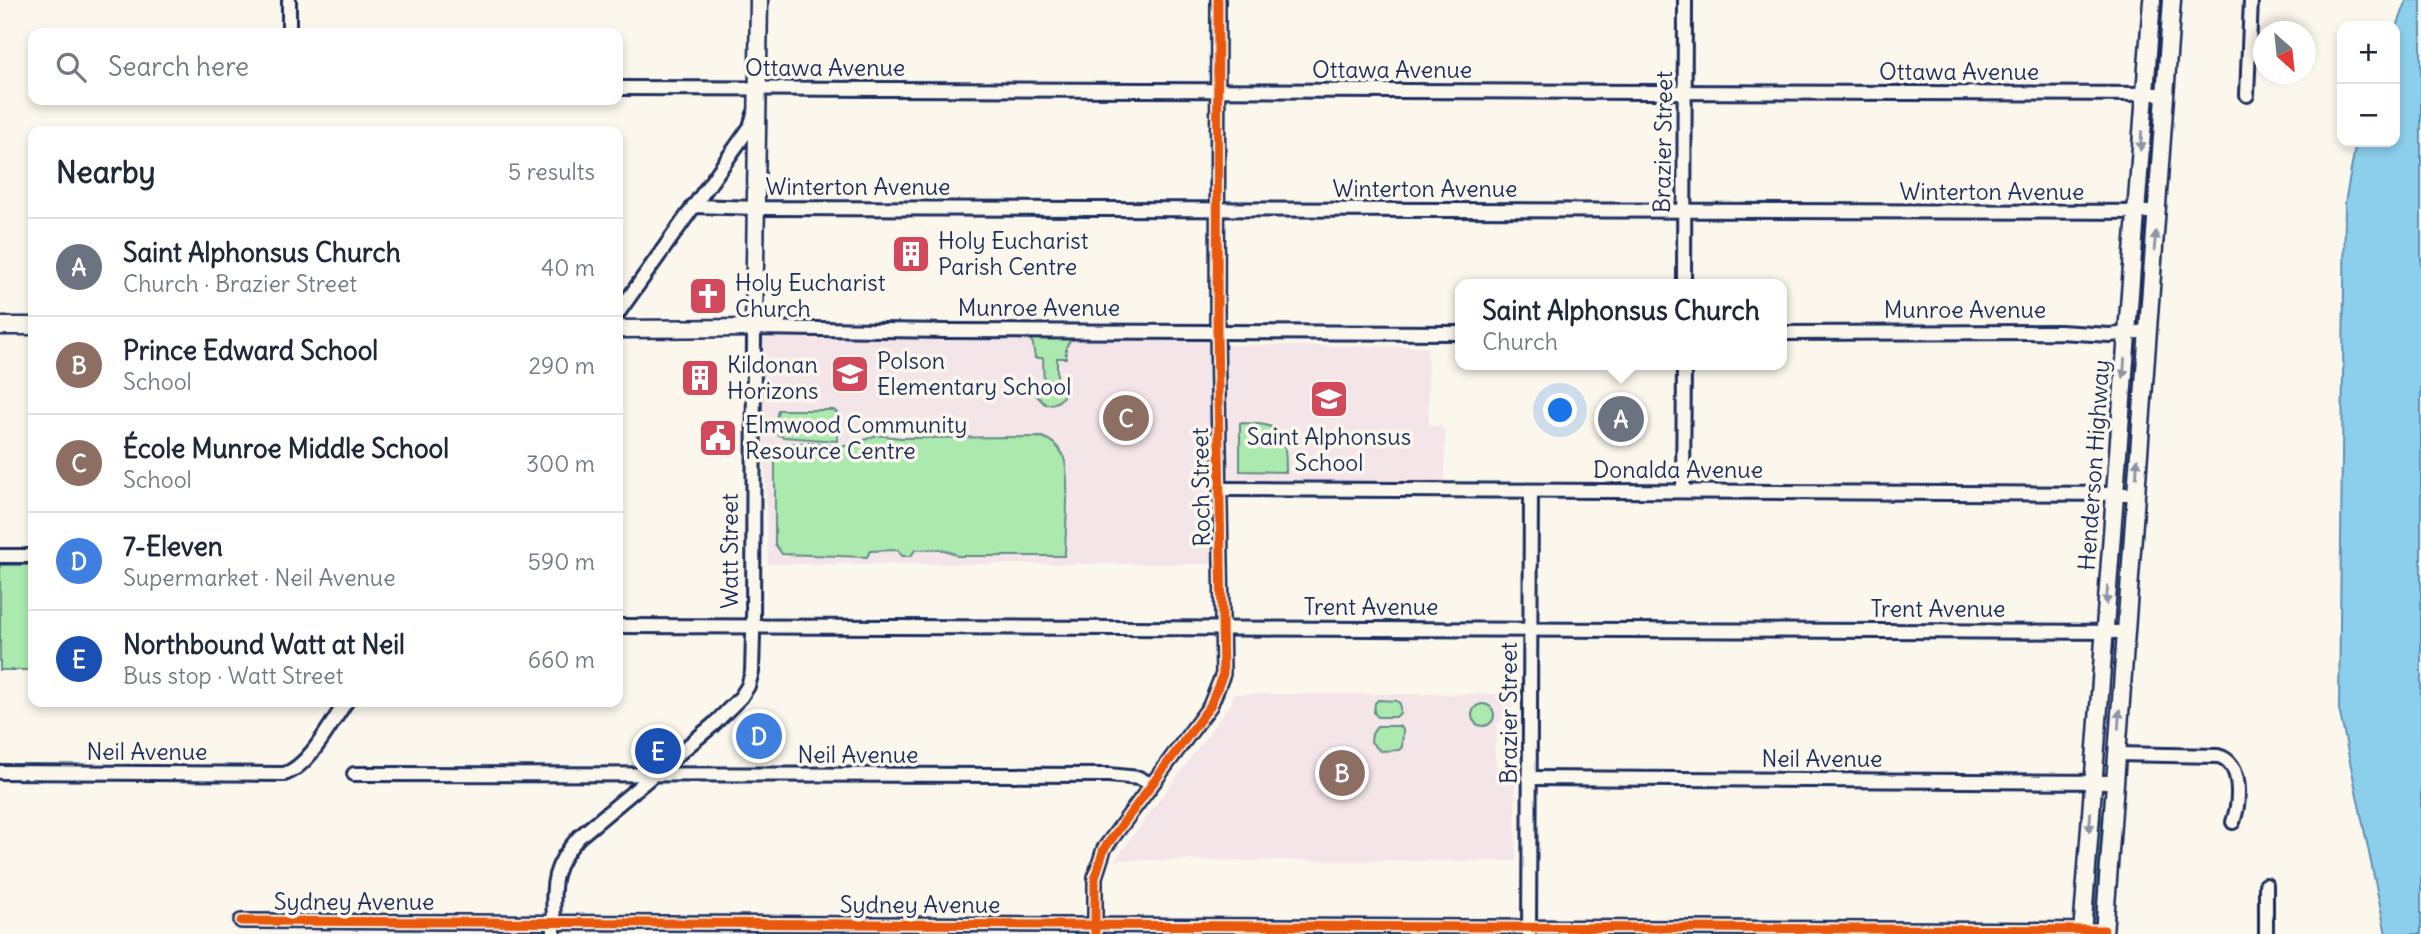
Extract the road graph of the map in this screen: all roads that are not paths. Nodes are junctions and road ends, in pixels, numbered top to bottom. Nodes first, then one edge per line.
1 (289, 0) edge
2 (759, 0) edge
3 (1218, 0) edge
4 (1685, 0) edge
5 (2152, 0) edge
6 (2172, 0) edge
7 (2251, 0) edge
8 (289, 28) edge
9 (623, 88) edge
10 (1217, 90) junction
11 (1685, 92) junction
12 (2145, 93) junction
13 (2165, 94) junction
14 (2247, 95) dead end
15 (758, 96) junction
16 (693, 206) junction
17 (757, 208) junction
18 (1218, 209) junction
19 (1683, 212) junction
20 (2157, 212) junction
21 (2136, 213) junction
22 (1684, 279) edge
23 (623, 306) edge
24 (0, 326) edge
25 (28, 326) edge
26 (754, 328) junction
27 (623, 329) edge
28 (2147, 331) junction
29 (1217, 332) junction
30 (1455, 332) edge
31 (1787, 333) edge
32 (2127, 333) junction
33 (1684, 370) edge
34 (1220, 489) junction
35 (1683, 491) junction
36 (1531, 492) junction
37 (2115, 494) junction
38 (2136, 494) junction
39 (0, 556) edge
40 (28, 556) edge
41 (623, 626) edge
42 (752, 626) junction
43 (1223, 628) junction
44 (1530, 629) junction
45 (2104, 632) junction
46 (2125, 632) junction
47 (342, 707) edge
48 (2095, 752) junction
49 (2116, 754) junction
50 (0, 772) edge
51 (354, 774) dead end
52 (653, 775) junction
53 (1529, 778) junction
54 (2093, 781) junction
55 (2115, 782) junction
56 (1151, 784) junction
57 (2233, 822) dead end
58 (2266, 886) dead end
59 (241, 921) dead end
60 (554, 928) edge
61 (1095, 930) edge
62 (1529, 930) edge
63 (2082, 932) edge
64 (2104, 932) edge
65 (2266, 934) edge

1 - 8 street
2 - 15 main road, Watt Street
3 - 10 street, Roch Street
4 - 11 street, Brazier Street
5 - 12 main road, Henderson Highway
6 - 13 main road, Henderson Highway
7 - 14 street
9 - 15 street, Ottawa Avenue
10 - 11 street, Ottawa Avenue
10 - 15 street, Ottawa Avenue
10 - 18 street, Roch Street
11 - 12 street, Ottawa Avenue
11 - 19 street, Brazier Street
12 - 13 street, Ottawa Avenue
12 -> 21 main road, Henderson Highway
13 - 20 main road, Henderson Highway
15 - 16 street
15 - 17 main road, Watt Street
16 - 17 street, Winterton Avenue
16 - 23 street
17 - 18 street, Winterton Avenue
17 - 26 main road, Watt Street
18 - 19 street, Winterton Avenue
18 - 29 street, Roch Street
19 - 21 street, Winterton Avenue
19 - 22 street, Brazier Street
20 - 21 street, Winterton Avenue
28 -> 20 main road, Henderson Highway
21 - 32 main road, Henderson Highway
24 - 25 main road
26 - 27 main road, Munroe Avenue
26 - 29 street, Munroe Avenue
26 - 42 street, Watt Street
28 - 32 street, Munroe Avenue
38 -> 28 main road, Henderson Highway
29 - 30 street, Munroe Avenue
29 - 34 street, Roch Street
31 - 32 street, Munroe Avenue
32 -> 37 main road, Henderson Highway
33 - 35 street
34 - 36 street, Donalda Avenue
34 - 43 street, Roch Street
35 - 36 street, Donalda Avenue
35 - 37 street, Donalda Avenue
36 - 44 street, Brazier Street
37 - 38 street, Donalda Avenue
37 -> 45 main road, Henderson Highway
38 - 46 main road, Henderson Highway
39 - 40 street
41 - 42 street, Trent Avenue
42 - 43 street, Trent Avenue
42 - 52 street, Watt Street
43 - 44 street, Trent Avenue
43 - 56 street, Roch Street
44 - 45 street, Trent Avenue
44 - 53 street, Brazier Street
45 - 46 street, Trent Avenue
45 - 48 main road, Henderson Highway
49 -> 46 main road, Henderson Highway
47 - 50 street, Neil Avenue
48 - 49 main road
48 - 54 main road, Henderson Highway
49 - 55 main road, Henderson Highway
49 - 57 street
51 - 52 street, Neil Avenue
52 - 56 street, Neil Avenue
52 - 60 street, Watt Street
53 - 54 street, Neil Avenue
53 - 62 street, Brazier Street
54 - 55 street, Neil Avenue
54 -> 63 main road, Henderson Highway
55 - 64 main road, Henderson Highway
56 - 61 street, Roch Street
58 - 65 street
59 - 60 street, Sydney Avenue
60 - 61 street, Sydney Avenue
61 - 62 street, Sydney Avenue
62 - 63 street, Sydney Avenue
63 - 64 street, Sydney Avenue

